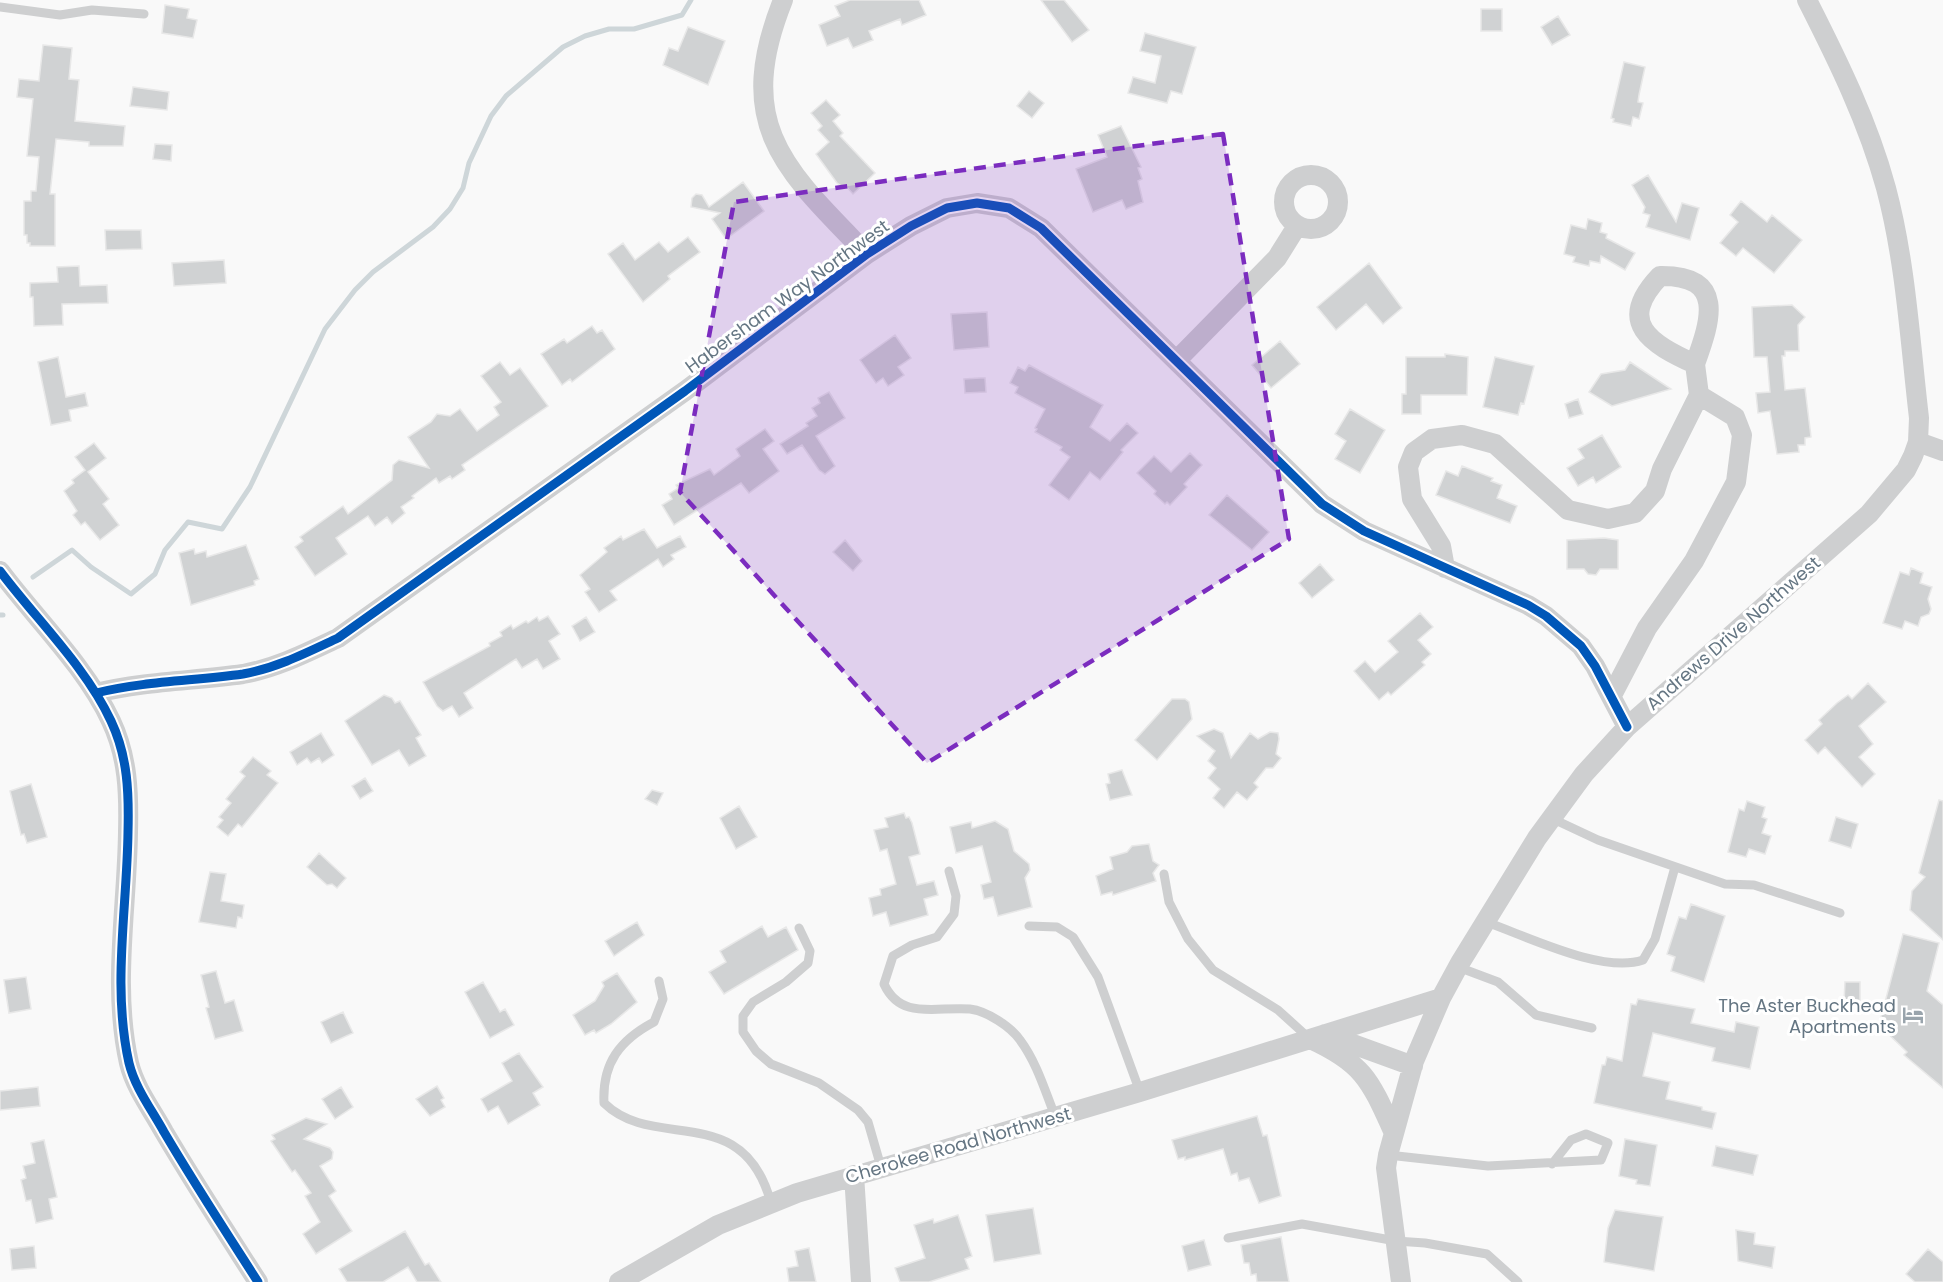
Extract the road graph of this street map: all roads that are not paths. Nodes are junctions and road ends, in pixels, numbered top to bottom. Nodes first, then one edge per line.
1 (783, 0) edge
2 (1807, 0) edge
3 (0, 7) edge
4 (144, 14) dead end
5 (1297, 226) dead end
6 (867, 254) junction
7 (1177, 360) junction
8 (1695, 364) junction
9 (1699, 395) junction
10 (1918, 442) junction
11 (1943, 451) edge
12 (1445, 568) junction
13 (0, 572) edge
14 (96, 693) junction
15 (1611, 697) junction
16 (1627, 727) junction
17 (1551, 818) junction
18 (1675, 867) junction
19 (950, 871) dead end
20 (1164, 874) dead end
21 (1840, 914) dead end
22 (1486, 922) junction
23 (1029, 926) dead end
24 (799, 928) dead end
25 (1458, 967) junction
26 (659, 981) dead end
27 (1441, 998) junction
28 (1592, 1028) dead end
29 (1325, 1034) junction
30 (1415, 1060) junction
31 (1140, 1092) junction
32 (1055, 1116) junction
33 (1393, 1131) junction
34 (1388, 1155) junction
35 (1552, 1164) junction
36 (881, 1167) junction
37 (854, 1175) junction
38 (771, 1203) junction
39 (1228, 1238) dead end
40 (1396, 1241) junction
41 (258, 1282) edge
42 (619, 1282) edge
43 (861, 1282) edge
44 (1401, 1282) edge
45 (1518, 1282) edge

1 - 6 street
2 - 10 street, Andrews Drive Northwest
3 - 4 lane
5 - 7 street
6 - 7 street, Habersham Way Northwest
6 - 14 street, Habersham Way Northwest
7 - 12 street, Habersham Way Northwest
8 - 8 street
8 - 9 street
9 - 12 street
9 - 15 street
10 - 11 street
10 - 16 street, Andrews Drive Northwest
12 - 15 street, Habersham Way Northwest
13 - 14 street
14 - 41 street
15 - 16 street, Habersham Way Northwest
16 - 17 street, Andrews Drive Northwest
17 - 18 lane
17 - 22 street, Andrews Drive Northwest
18 - 21 lane
18 - 22 lane
19 - 32 lane
20 - 29 lane
22 - 25 street, Andrews Drive Northwest
23 - 31 lane
24 - 36 lane
25 - 27 street, Andrews Drive Northwest
25 - 28 lane
26 - 38 lane
27 - 29 street, Cherokee Road Northwest
27 - 30 street, Andrews Drive Northwest
29 - 30 street
29 - 31 street, Cherokee Road Northwest
29 - 33 street
30 - 33 street, Andrews Drive Northwest
31 - 32 street, Cherokee Road Northwest
32 - 36 street, Cherokee Road Northwest
33 - 34 street, Andrews Drive Northwest
34 - 35 lane
34 - 40 street, Andrews Drive Northwest
35 - 35 lane
36 - 37 street, Cherokee Road Northwest
37 - 38 street, Cherokee Road Northwest
37 - 43 street
38 - 42 street, Cherokee Road Northwest
39 - 40 lane
40 - 44 street, Andrews Drive Northwest
40 - 45 lane

